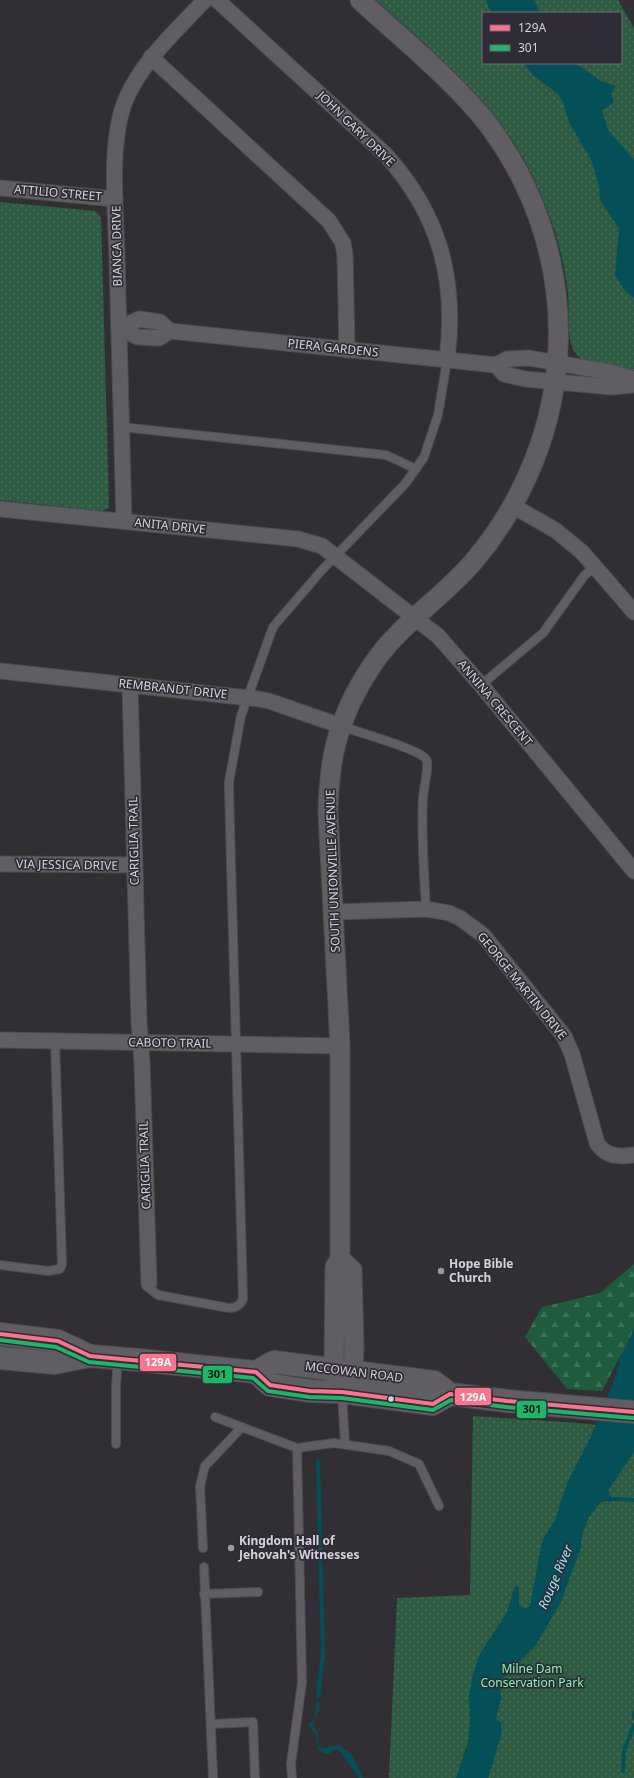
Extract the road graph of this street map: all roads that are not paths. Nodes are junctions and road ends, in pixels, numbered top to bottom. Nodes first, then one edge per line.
1 (205, 0) edge
2 (217, 0) edge
3 (360, 0) edge
4 (151, 57) junction
5 (0, 188) edge
6 (115, 199) junction
7 (119, 328) junction
8 (347, 350) junction
9 (447, 360) junction
10 (558, 363) junction
11 (496, 365) junction
12 (634, 379) edge
13 (556, 383) junction
14 (634, 385) edge
15 (121, 427) junction
16 (416, 469) junction
17 (513, 506) junction
18 (0, 509) edge
19 (124, 521) junction
20 (335, 556) junction
21 (595, 566) junction
22 (634, 612) edge
23 (415, 618) junction
24 (0, 671) edge
25 (130, 684) junction
26 (481, 685) junction
27 (247, 697) junction
28 (341, 726) junction
29 (0, 864) edge
30 (135, 865) junction
31 (634, 871) edge
32 (426, 909) junction
33 (334, 912) junction
34 (0, 1040) edge
35 (55, 1041) junction
36 (141, 1043) junction
37 (236, 1044) junction
38 (340, 1046) junction
39 (634, 1155) edge
40 (0, 1265) edge
41 (149, 1284) joint
42 (0, 1334) edge
43 (90, 1356) junction
44 (0, 1358) edge
45 (118, 1358) junction
46 (343, 1371) junction
47 (256, 1372) junction
48 (342, 1392) junction
49 (450, 1394) junction
50 (634, 1412) edge
51 (215, 1417) dead end
52 (242, 1427) junction
53 (116, 1444) dead end
54 (345, 1444) junction
55 (297, 1448) junction
56 (440, 1506) dead end
57 (203, 1548) dead end
58 (204, 1567) dead end
59 (258, 1592) dead end
60 (204, 1594) junction
61 (211, 1724) junction
62 (213, 1778) edge
63 (255, 1778) edge
64 (292, 1778) edge

1 - 4 street, BIANCA DRIVE
2 - 9 street, JOHN GARY DRIVE
3 - 10 street, SOUTH UNIONVILLE AVENUE
4 - 6 street, BIANCA DRIVE
4 - 8 street
5 - 6 street, ATTILIO STREET
6 - 7 street, BIANCA DRIVE
7 - 8 street, PIERA GARDENS
7 - 15 street, BIANCA DRIVE
8 - 9 street, PIERA GARDENS
9 - 11 street, PIERA GARDENS
9 - 16 lane, CARIGLIA TRAIL
10 - 11 street, PIERA GARDENS
10 - 12 street, PIERA GARDENS
10 - 13 street, SOUTH UNIONVILLE AVENUE
11 - 13 street, PIERA GARDENS
13 - 14 street, PIERA GARDENS
13 - 17 street, SOUTH UNIONVILLE AVENUE
15 - 16 lane
15 - 19 street, BIANCA DRIVE
16 - 20 lane, CARIGLIA TRAIL
17 - 21 street
17 - 23 street, SOUTH UNIONVILLE AVENUE
18 - 19 street, ANITA DRIVE
19 - 20 street, ANITA DRIVE
20 - 23 street, ANNINA CRESCENT
20 - 27 lane, CARIGLIA TRAIL
21 - 22 street
21 - 26 lane
23 - 26 street, ANNINA CRESCENT
23 - 28 street, SOUTH UNIONVILLE AVENUE
24 - 25 street, REMBRANDT DRIVE
25 - 27 street, REMBRANDT DRIVE
25 - 30 street, CARIGLIA TRAIL
26 - 31 street, ANNINA CRESCENT
27 - 28 street, REMBRANDT DRIVE
27 - 37 lane, CARIGLIA TRAIL
28 - 32 lane
28 - 33 street, SOUTH UNIONVILLE AVENUE
29 - 30 street, VIA JESSICA DRIVE
30 - 36 street, CARIGLIA TRAIL
32 - 33 street, GEORGE MARTIN DRIVE
32 - 39 street, GEORGE MARTIN DRIVE
33 - 38 street, SOUTH UNIONVILLE AVENUE
34 - 35 street, CABOTO TRAIL
35 - 36 street, CABOTO TRAIL
35 - 40 lane
36 - 37 street, CABOTO TRAIL
36 - 41 street, CARIGLIA TRAIL
37 - 38 street, CABOTO TRAIL
37 - 41 lane, CARIGLIA TRAIL
38 - 46 street, SOUTH UNIONVILLE AVENUE
42 - 43 main road
43 - 44 main road
43 - 45 main road
45 - 47 main road
45 - 53 lane
46 - 47 main road, MCCOWAN ROAD
46 - 48 street, SOUTH UNIONVILLE AVENUE
46 - 49 main road, MCCOWAN ROAD
47 - 48 main road, MCCOWAN ROAD
48 - 49 main road, MCCOWAN ROAD
48 - 54 lane
49 - 50 main road
51 - 52 lane
52 - 55 lane
52 - 57 lane
54 - 55 lane
54 - 56 lane
55 - 64 lane
58 - 60 lane
59 - 60 lane
60 - 61 lane
61 - 62 lane
61 - 63 lane

